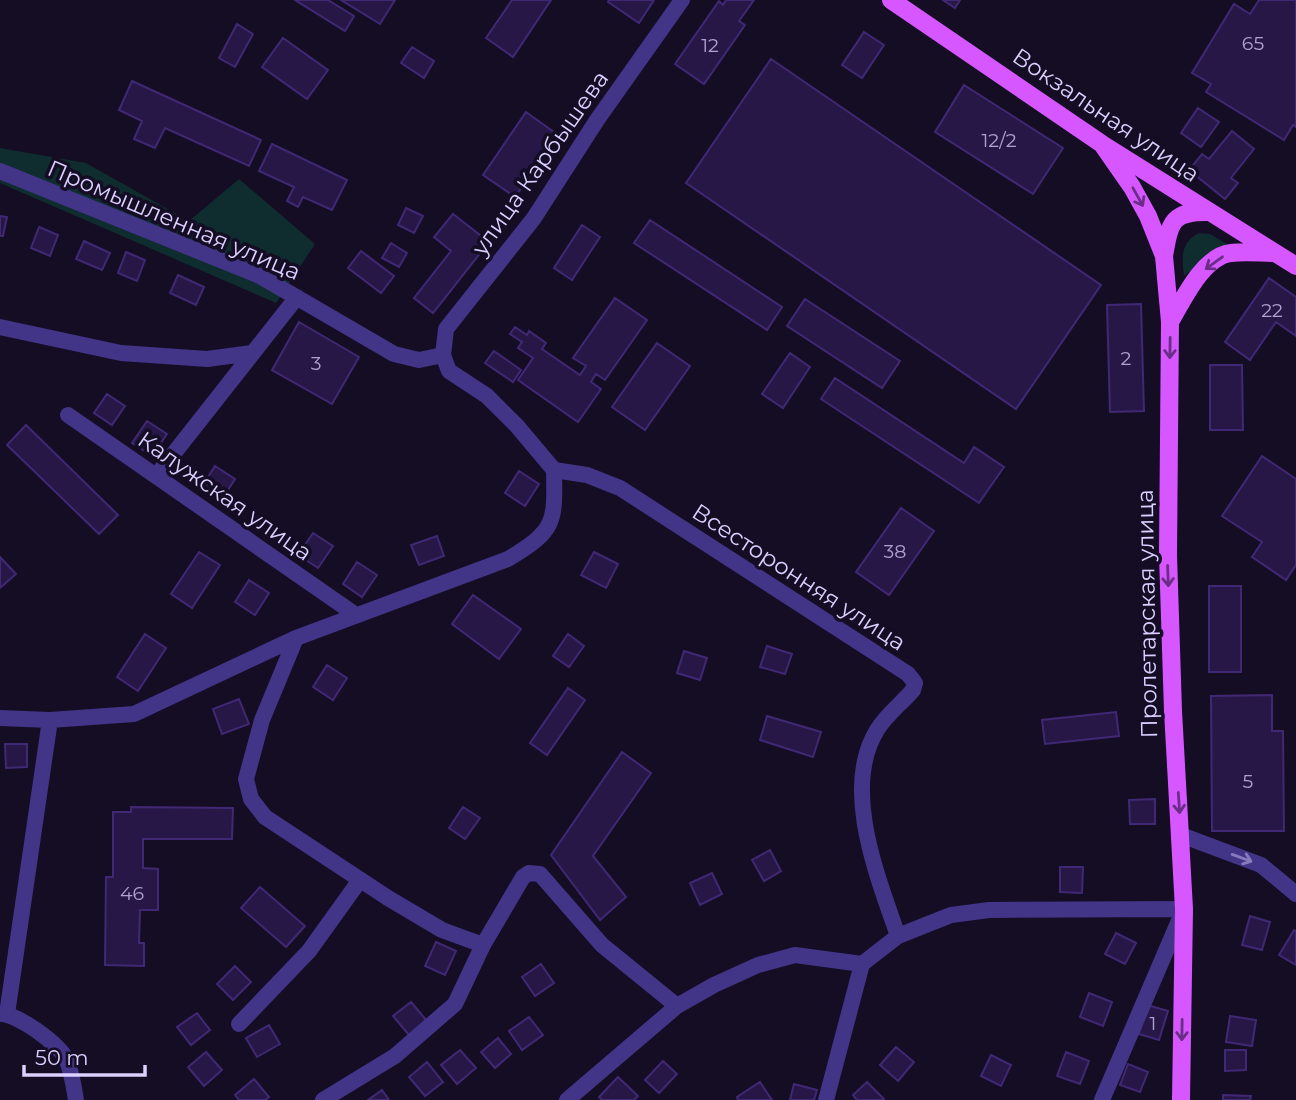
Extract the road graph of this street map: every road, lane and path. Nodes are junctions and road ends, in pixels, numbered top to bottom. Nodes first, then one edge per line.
1 (682, 0) edge
2 (891, 0) edge
3 (1102, 145) junction
4 (0, 171) edge
5 (1210, 212) junction
6 (1279, 254) junction
7 (1164, 256) junction
8 (1296, 266) edge
9 (297, 297) junction
10 (1170, 322) junction
11 (0, 327) edge
12 (252, 353) junction
13 (443, 355) junction
14 (68, 415) dead end
15 (554, 470) junction
16 (156, 476) junction
17 (356, 615) junction
18 (296, 638) junction
19 (0, 718) edge
20 (50, 720) junction
21 (1181, 835) junction
22 (360, 880) junction
23 (1296, 894) edge
24 (1184, 909) junction
25 (898, 936) junction
26 (483, 945) junction
27 (862, 964) junction
28 (677, 1006) junction
29 (4, 1014) edge
30 (239, 1024) dead end
31 (76, 1100) edge
32 (323, 1100) edge
33 (567, 1100) edge
34 (827, 1100) edge
35 (1102, 1100) edge
36 (1181, 1100) edge

1 - 13 street, улица Карбышева
2 - 3 main road, Вокзальная улица
3 - 5 main road, Вокзальная улица
3 -> 7 main road, Пролетарская улица
4 - 9 street, Промышленная улица
5 - 6 main road, Вокзальная улица
5 - 7 main road
6 - 8 main road, Вокзальная улица
6 -> 10 main road
7 - 10 main road, Пролетарская улица
9 - 12 street
9 - 13 street, Промышленная улица
10 -> 21 main road, Пролетарская улица
11 - 12 street
12 - 16 street
13 - 15 street
14 - 16 street, Калужская улица
15 - 17 street
15 - 25 street, Всесторонняя улица
16 - 17 street, Калужская улица
17 - 18 street
18 - 20 street
18 - 22 street
19 - 20 street
20 - 29 street
21 -> 23 street
21 - 24 main road, Пролетарская улица
22 - 26 street
22 - 30 street
24 - 25 street
24 - 35 street
24 -> 36 main road, Пролетарская улица
25 - 27 street
26 - 28 street
26 - 32 street
27 - 28 street
27 - 34 street
28 - 33 street
29 - 31 street

